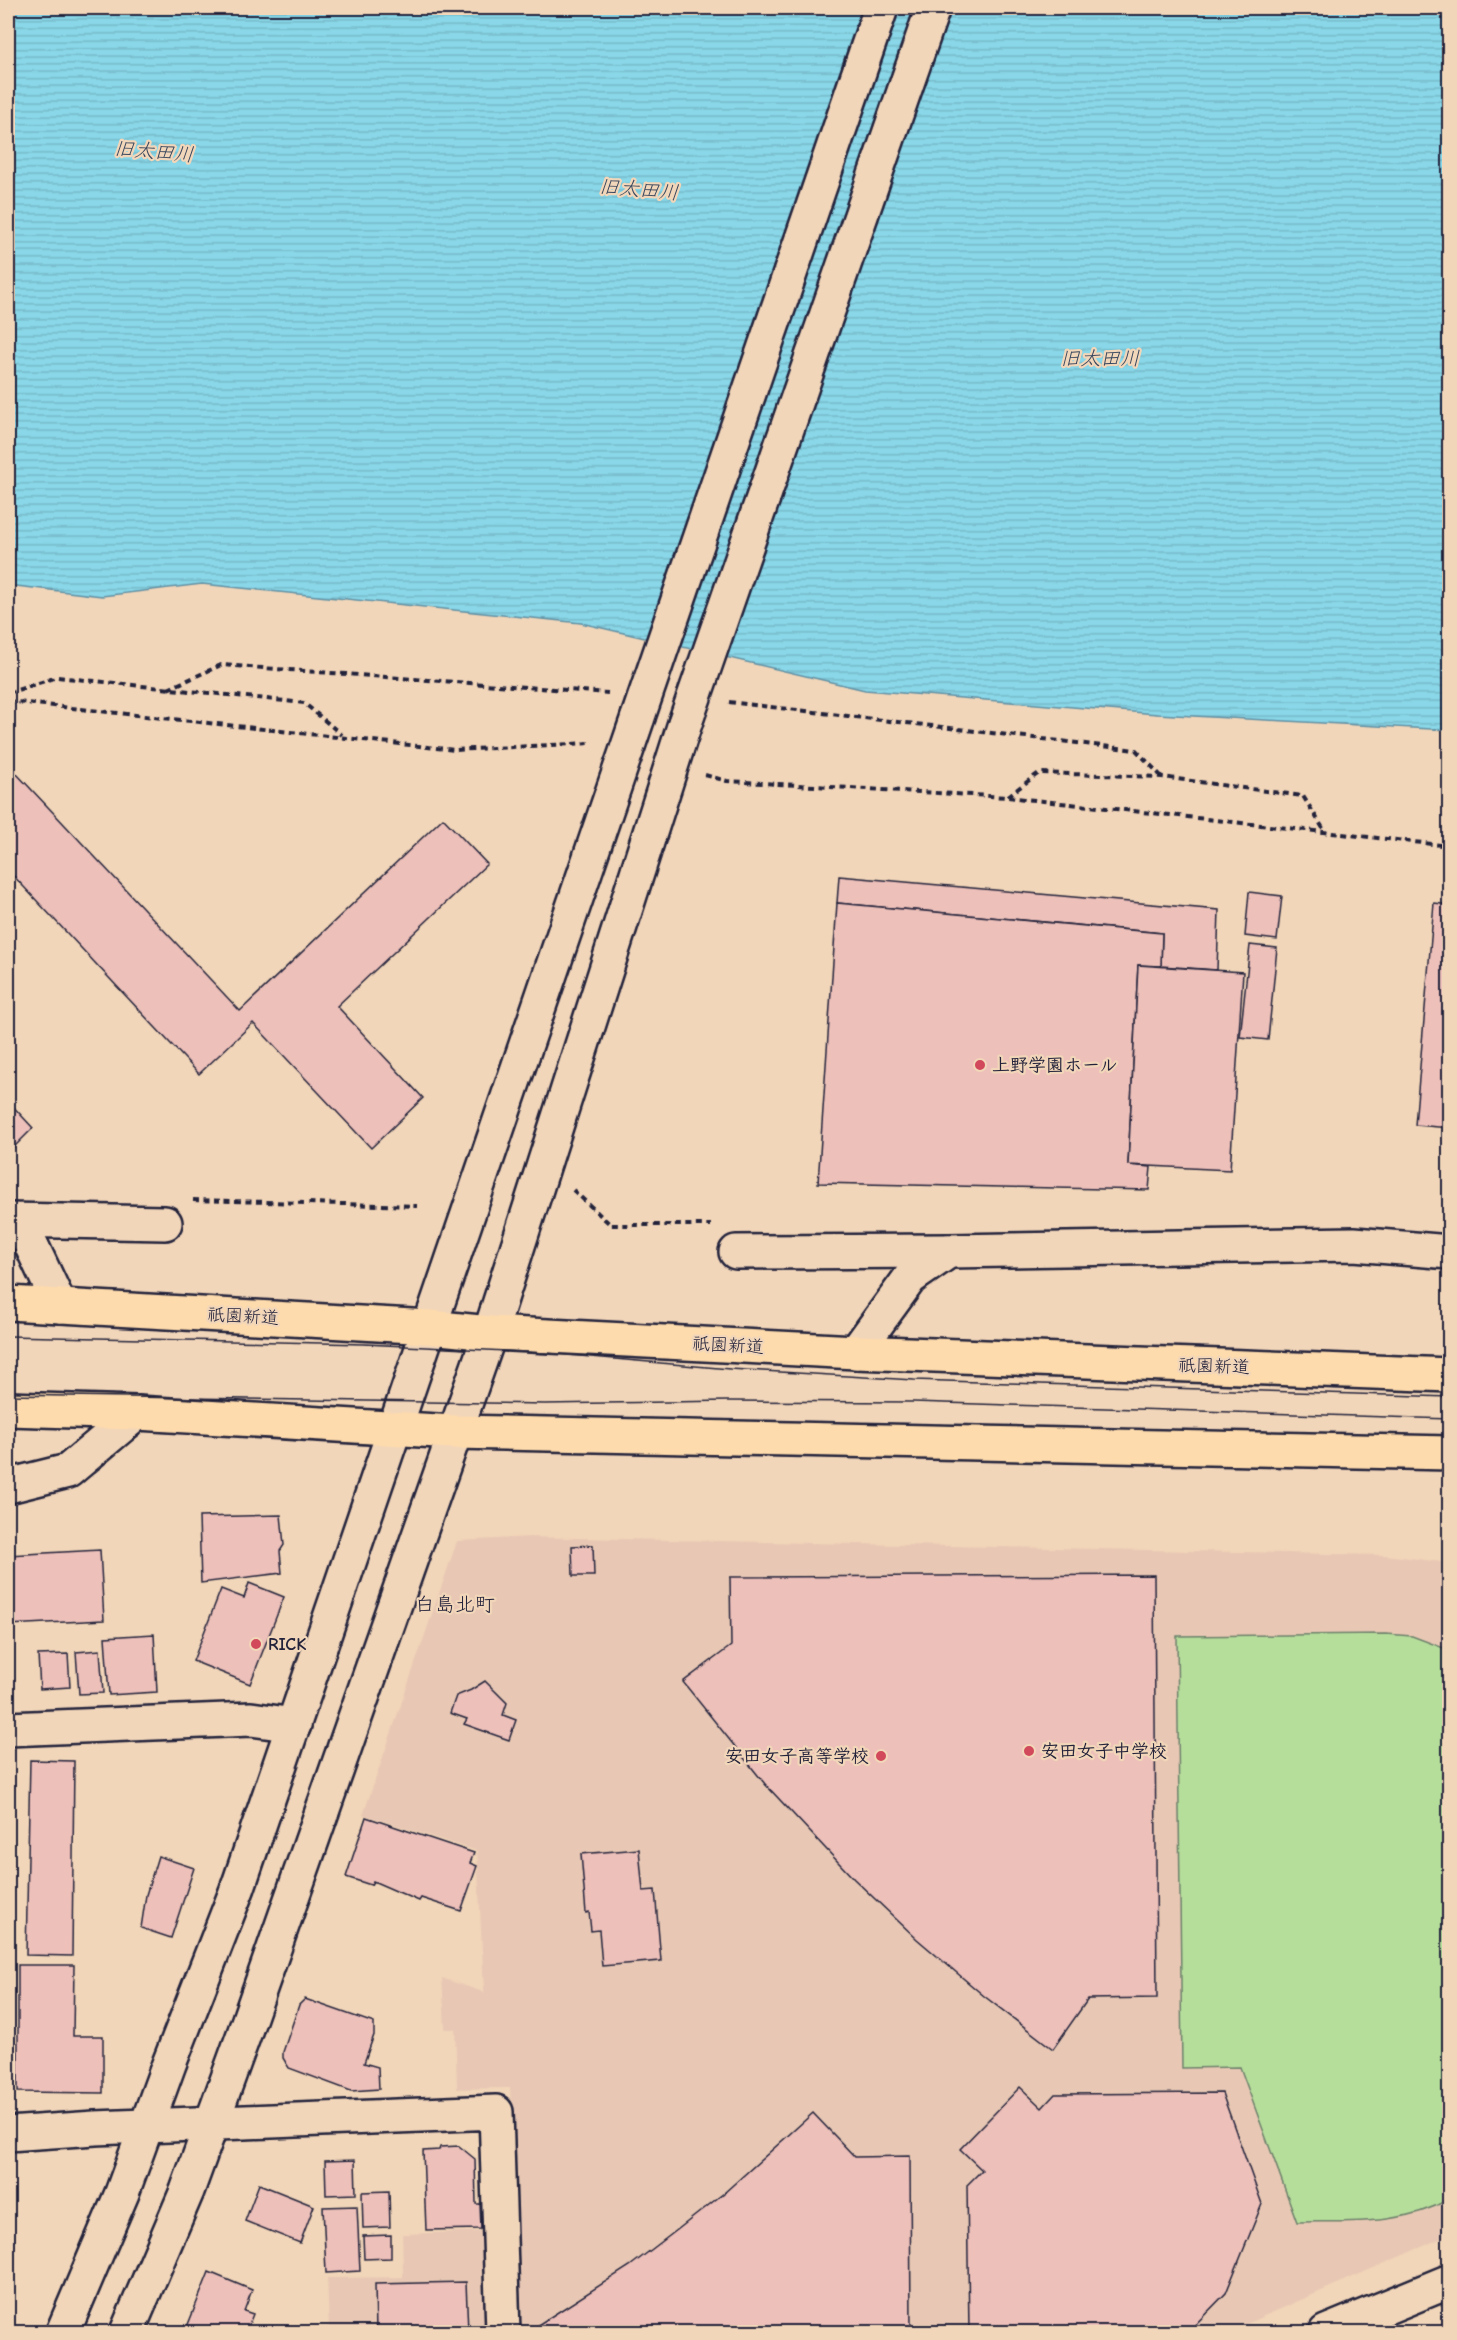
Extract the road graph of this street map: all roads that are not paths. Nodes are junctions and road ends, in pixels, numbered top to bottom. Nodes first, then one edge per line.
1 (881, 8) edge
2 (933, 8) edge
3 (174, 1211) road end
4 (14, 1220) edge
5 (949, 1251) junction
6 (736, 1252) dead end
7 (1449, 1252) edge
8 (8, 1304) edge
9 (60, 1306) junction
10 (430, 1327) junction
11 (490, 1333) junction
12 (856, 1352) junction
13 (1449, 1375) edge
14 (8, 1409) edge
15 (137, 1413) junction
16 (394, 1428) junction
17 (454, 1432) junction
18 (1449, 1453) edge
19 (8, 1486) edge
20 (294, 1725) junction
21 (8, 1729) edge
22 (211, 2124) junction
23 (147, 2126) junction
24 (8, 2134) edge
25 (1449, 2281) edge
26 (63, 2332) edge
27 (128, 2332) edge
28 (503, 2332) edge
29 (1326, 2332) edge

1 - 10 street, bridge
2 - 11 street, bridge
3 - 4 street
4 - 9 street
5 - 6 street
5 - 7 street
5 - 12 street
8 - 9 highway, 祇園新道
9 - 10 highway, 祇園新道
10 - 11 highway, 祇園新道
10 - 16 street
11 - 12 highway, 祇園新道
11 - 17 street
12 - 13 highway, 祇園新道
14 - 15 highway
15 - 16 highway
15 - 19 street
16 - 17 highway
16 - 20 street
17 - 18 highway
17 - 22 street
20 - 21 street
20 - 23 street
22 - 23 street
22 - 27 street
22 - 28 street
23 - 24 street
23 - 26 street
25 - 29 street

